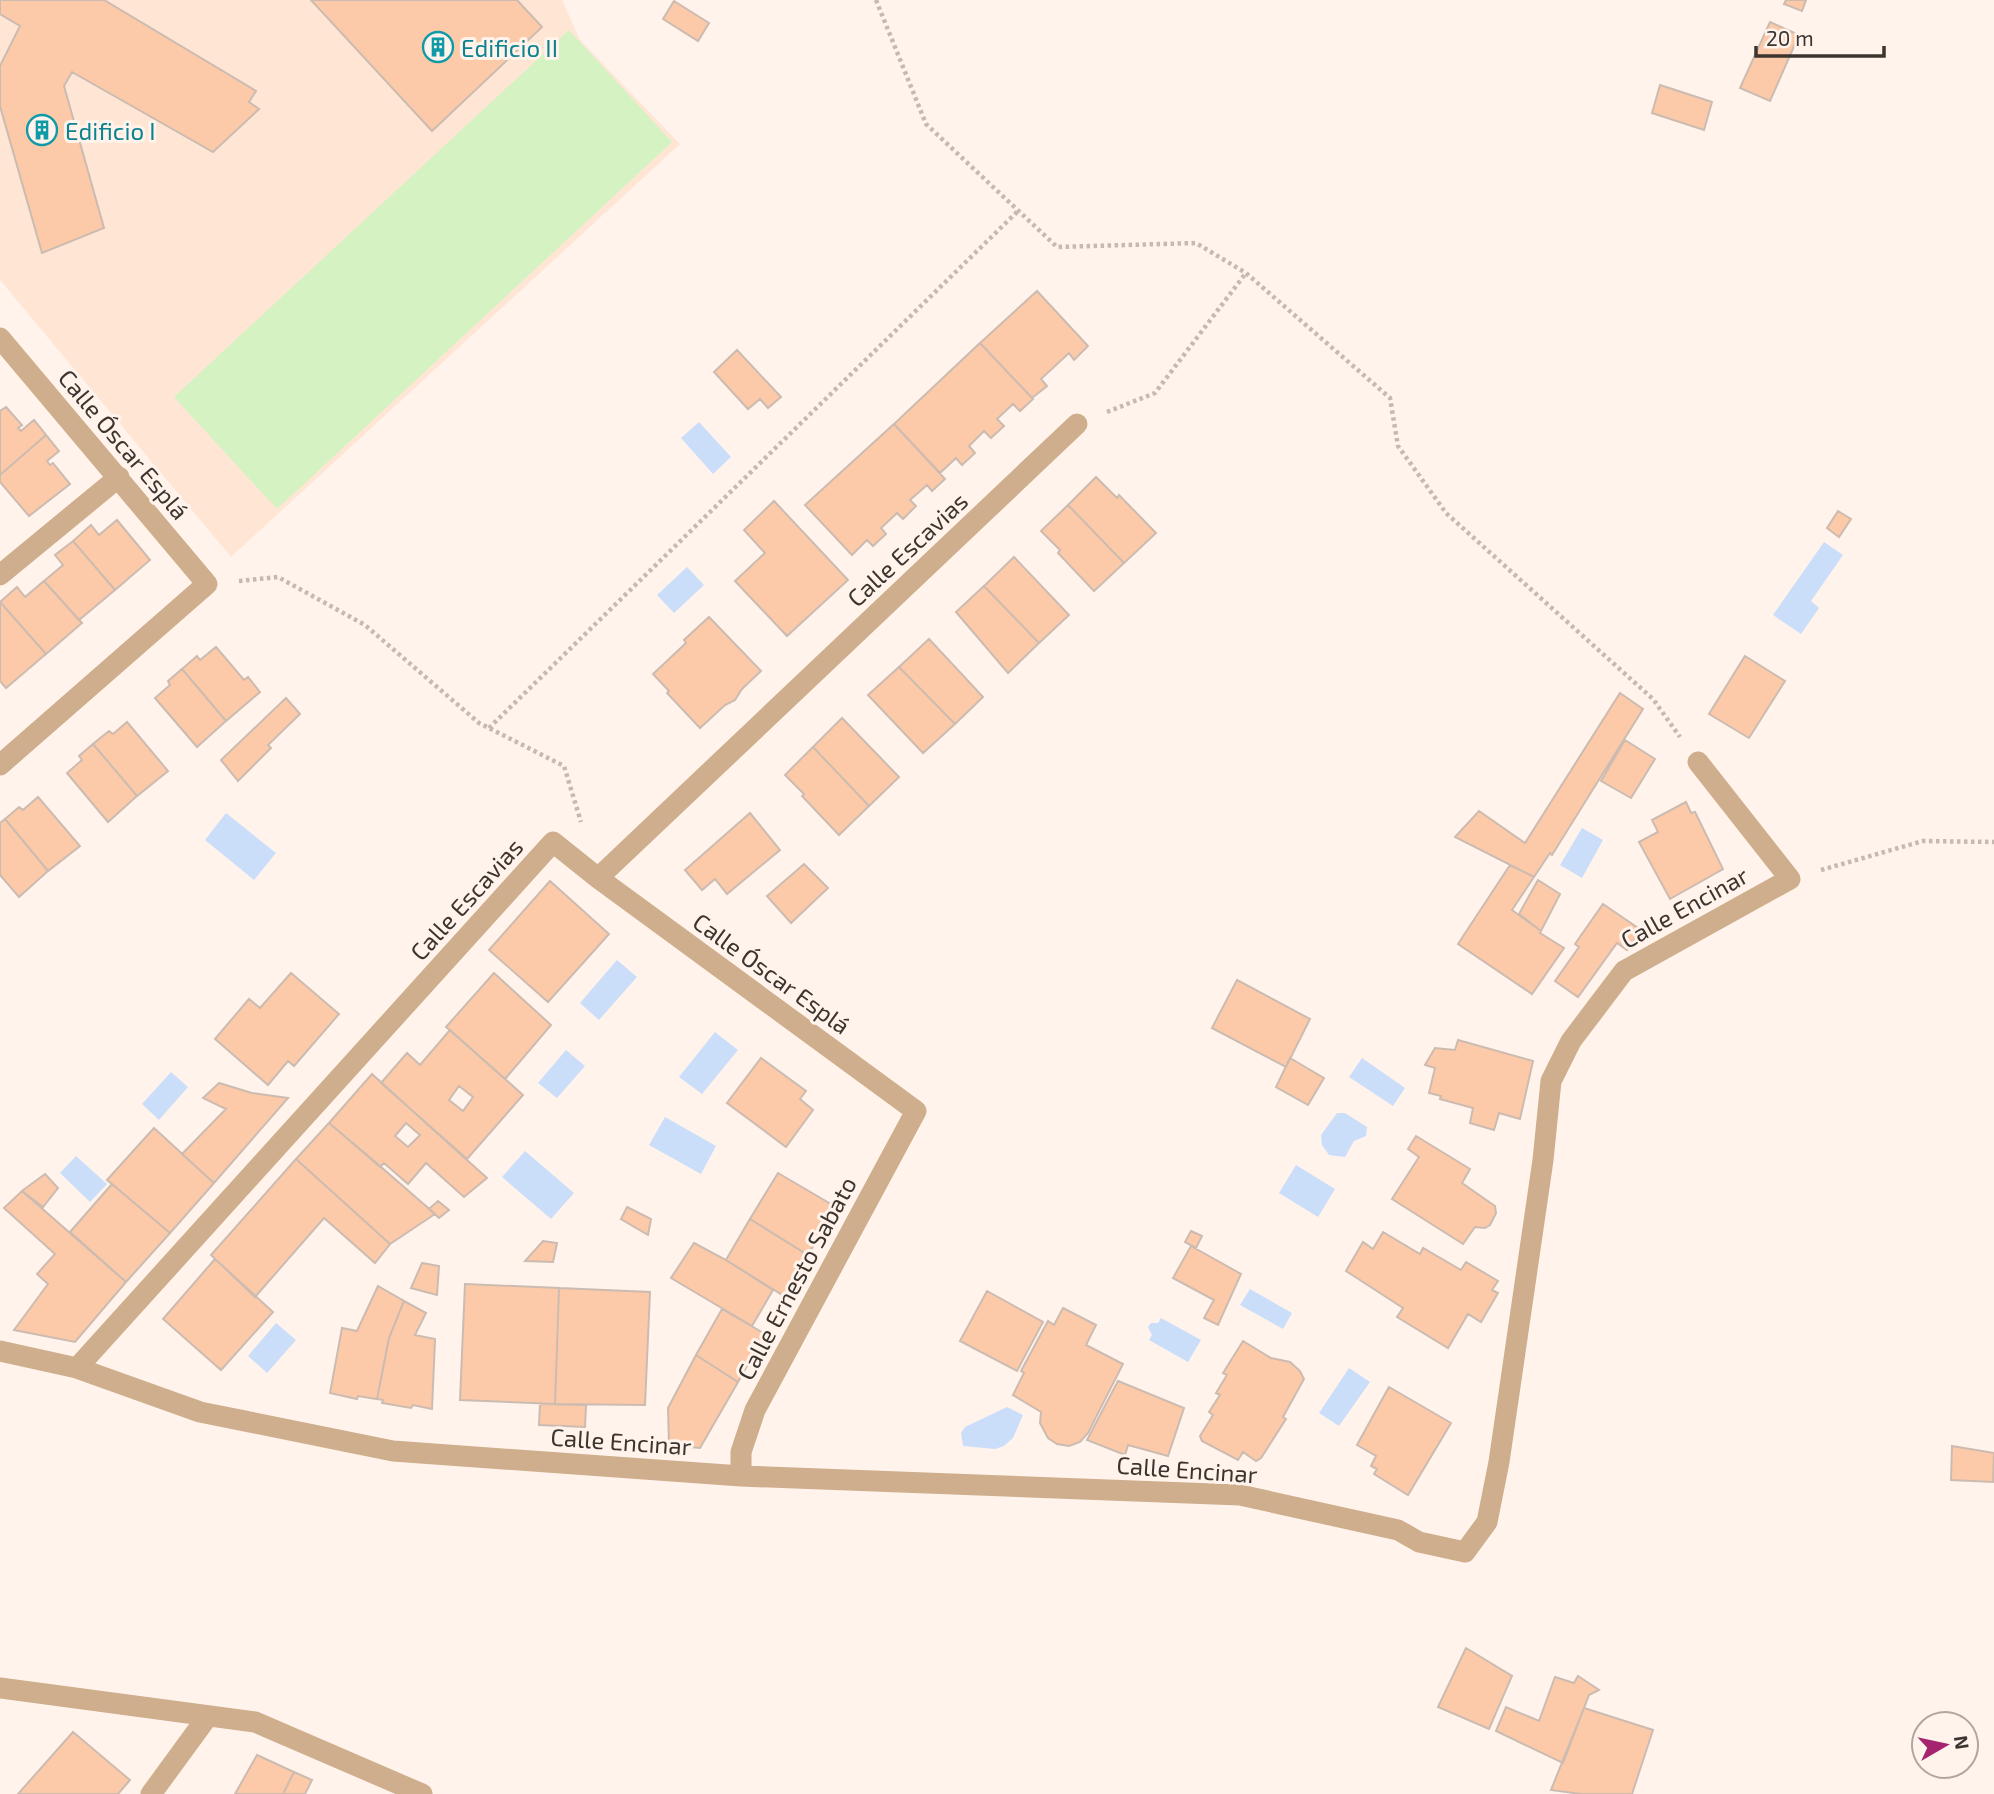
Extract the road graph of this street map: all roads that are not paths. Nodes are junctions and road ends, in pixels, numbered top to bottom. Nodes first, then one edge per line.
1 (0, 338) edge
2 (1077, 424) road end
3 (119, 477) junction
4 (0, 575) edge
5 (1699, 762) road end
6 (0, 765) edge
7 (598, 878) junction
8 (916, 1111) joint
9 (0, 1351) edge
10 (78, 1368) junction
11 (741, 1476) junction
12 (0, 1688) edge
13 (208, 1716) junction
14 (151, 1794) edge
15 (422, 1794) edge

1 - 3 street, Calle Óscar Esplá
2 - 7 street, Calle Escavias
3 - 4 street
3 - 6 street, Calle Óscar Esplá
5 - 11 street, Calle Encinar
7 - 8 street, Calle Óscar Esplá
7 - 10 street, Calle Escavias
8 - 11 street, Calle Ernesto Sabato
9 - 10 street, Calle Encinar
10 - 11 street, Calle Encinar
12 - 13 street
13 - 14 street
13 - 15 street

